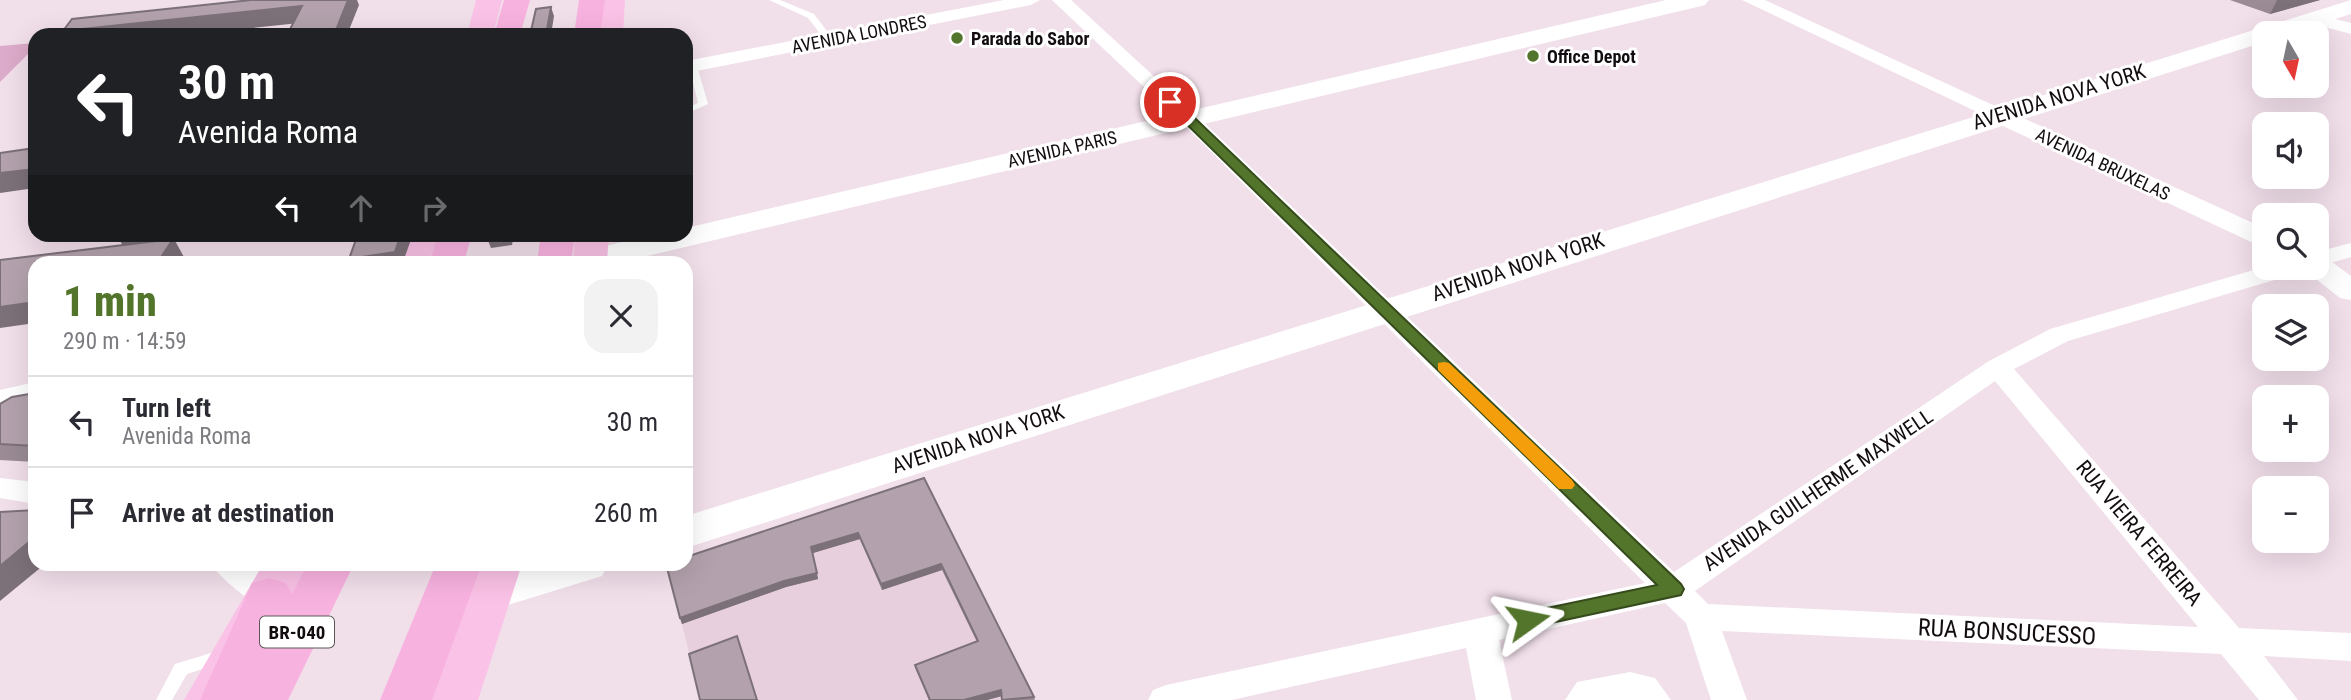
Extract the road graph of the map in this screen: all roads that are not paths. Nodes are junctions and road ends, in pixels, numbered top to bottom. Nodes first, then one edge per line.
1 (489, 0) edge
2 (517, 0) edge
3 (592, 0) edge
4 (612, 0) edge
5 (773, 0) edge
6 (1031, 0) edge
7 (1061, 0) edge
8 (1697, 0) edge
9 (1751, 0) edge
10 (2351, 6) edge
11 (2312, 18) junction
12 (482, 28) edge
13 (509, 28) edge
14 (588, 28) edge
15 (610, 28) edge
16 (2351, 29) edge
17 (829, 39) junction
18 (693, 65) edge
19 (693, 75) edge
20 (693, 108) edge
21 (1999, 115) junction
22 (1189, 119) junction
23 (693, 229) edge
24 (2252, 233) edge
25 (636, 242) edge
26 (2351, 250) edge
27 (591, 252) edge
28 (2329, 258) edge
29 (2329, 272) edge
30 (2252, 279) edge
31 (2351, 291) edge
32 (1385, 310) junction
33 (1997, 367) junction
34 (28, 393) edge
35 (28, 396) edge
36 (0, 399) edge
37 (0, 416) edge
38 (0, 488) edge
39 (28, 493) edge
40 (693, 530) edge
41 (249, 571) edge
42 (327, 571) edge
43 (513, 571) edge
44 (482, 574) edge
45 (277, 580) edge
46 (1674, 589) junction
47 (1700, 617) junction
48 (1480, 631) junction
49 (2232, 642) junction
50 (2351, 648) edge
51 (238, 651) junction
52 (164, 700) edge
53 (210, 700) edge
54 (226, 700) edge
55 (262, 700) edge
56 (406, 700) edge
57 (452, 700) edge
58 (1166, 700) edge
59 (1494, 700) edge
60 (1583, 700) edge
61 (1653, 700) edge
62 (1729, 700) edge
63 (2280, 700) edge

1 - 12 highway
2 - 13 highway
3 - 14 highway
4 - 15 highway
5 - 17 lane
6 - 17 street, AVENIDA LONDRES
7 - 22 street
8 - 22 main road, AVENIDA PARIS
9 - 21 street, AVENIDA BRUXELAS
10 - 11 main road, AVENIDA NOVA YORK
11 - 16 street
11 - 21 main road, AVENIDA NOVA YORK
17 - 18 street, AVENIDA LONDRES
19 - 20 lane
21 - 24 street, AVENIDA BRUXELAS
21 - 32 main road, AVENIDA NOVA YORK
22 - 23 main road, AVENIDA PARIS
22 - 32 street
25 - 27 main road, AVENIDA PARIS
26 - 28 street
29 - 31 street
30 - 33 street, AVENIDA GUILHERME MAXWELL
32 - 40 main road, AVENIDA NOVA YORK
32 - 46 street
33 - 46 street, AVENIDA GUILHERME MAXWELL
33 - 49 street, RUA VIEIRA FERREIRA
34 - 36 street
35 - 37 street
38 - 39 street
41 - 45 street
42 - 55 highway, BR-040
43 - 44 main road
44 - 56 highway
44 - 57 highway
45 - 51 highway
45 - 54 highway
46 - 47 street
46 - 48 street, AVENIDA GUILHERME MAXWELL
47 - 49 street, RUA BONSUCESSO
47 - 62 street
48 - 58 street, AVENIDA GUILHERME MAXWELL
48 - 59 street
49 - 50 street, RUA BONSUCESSO
49 - 63 street, RUA VIEIRA FERREIRA
51 - 52 lane
51 - 53 highway
60 - 61 street

